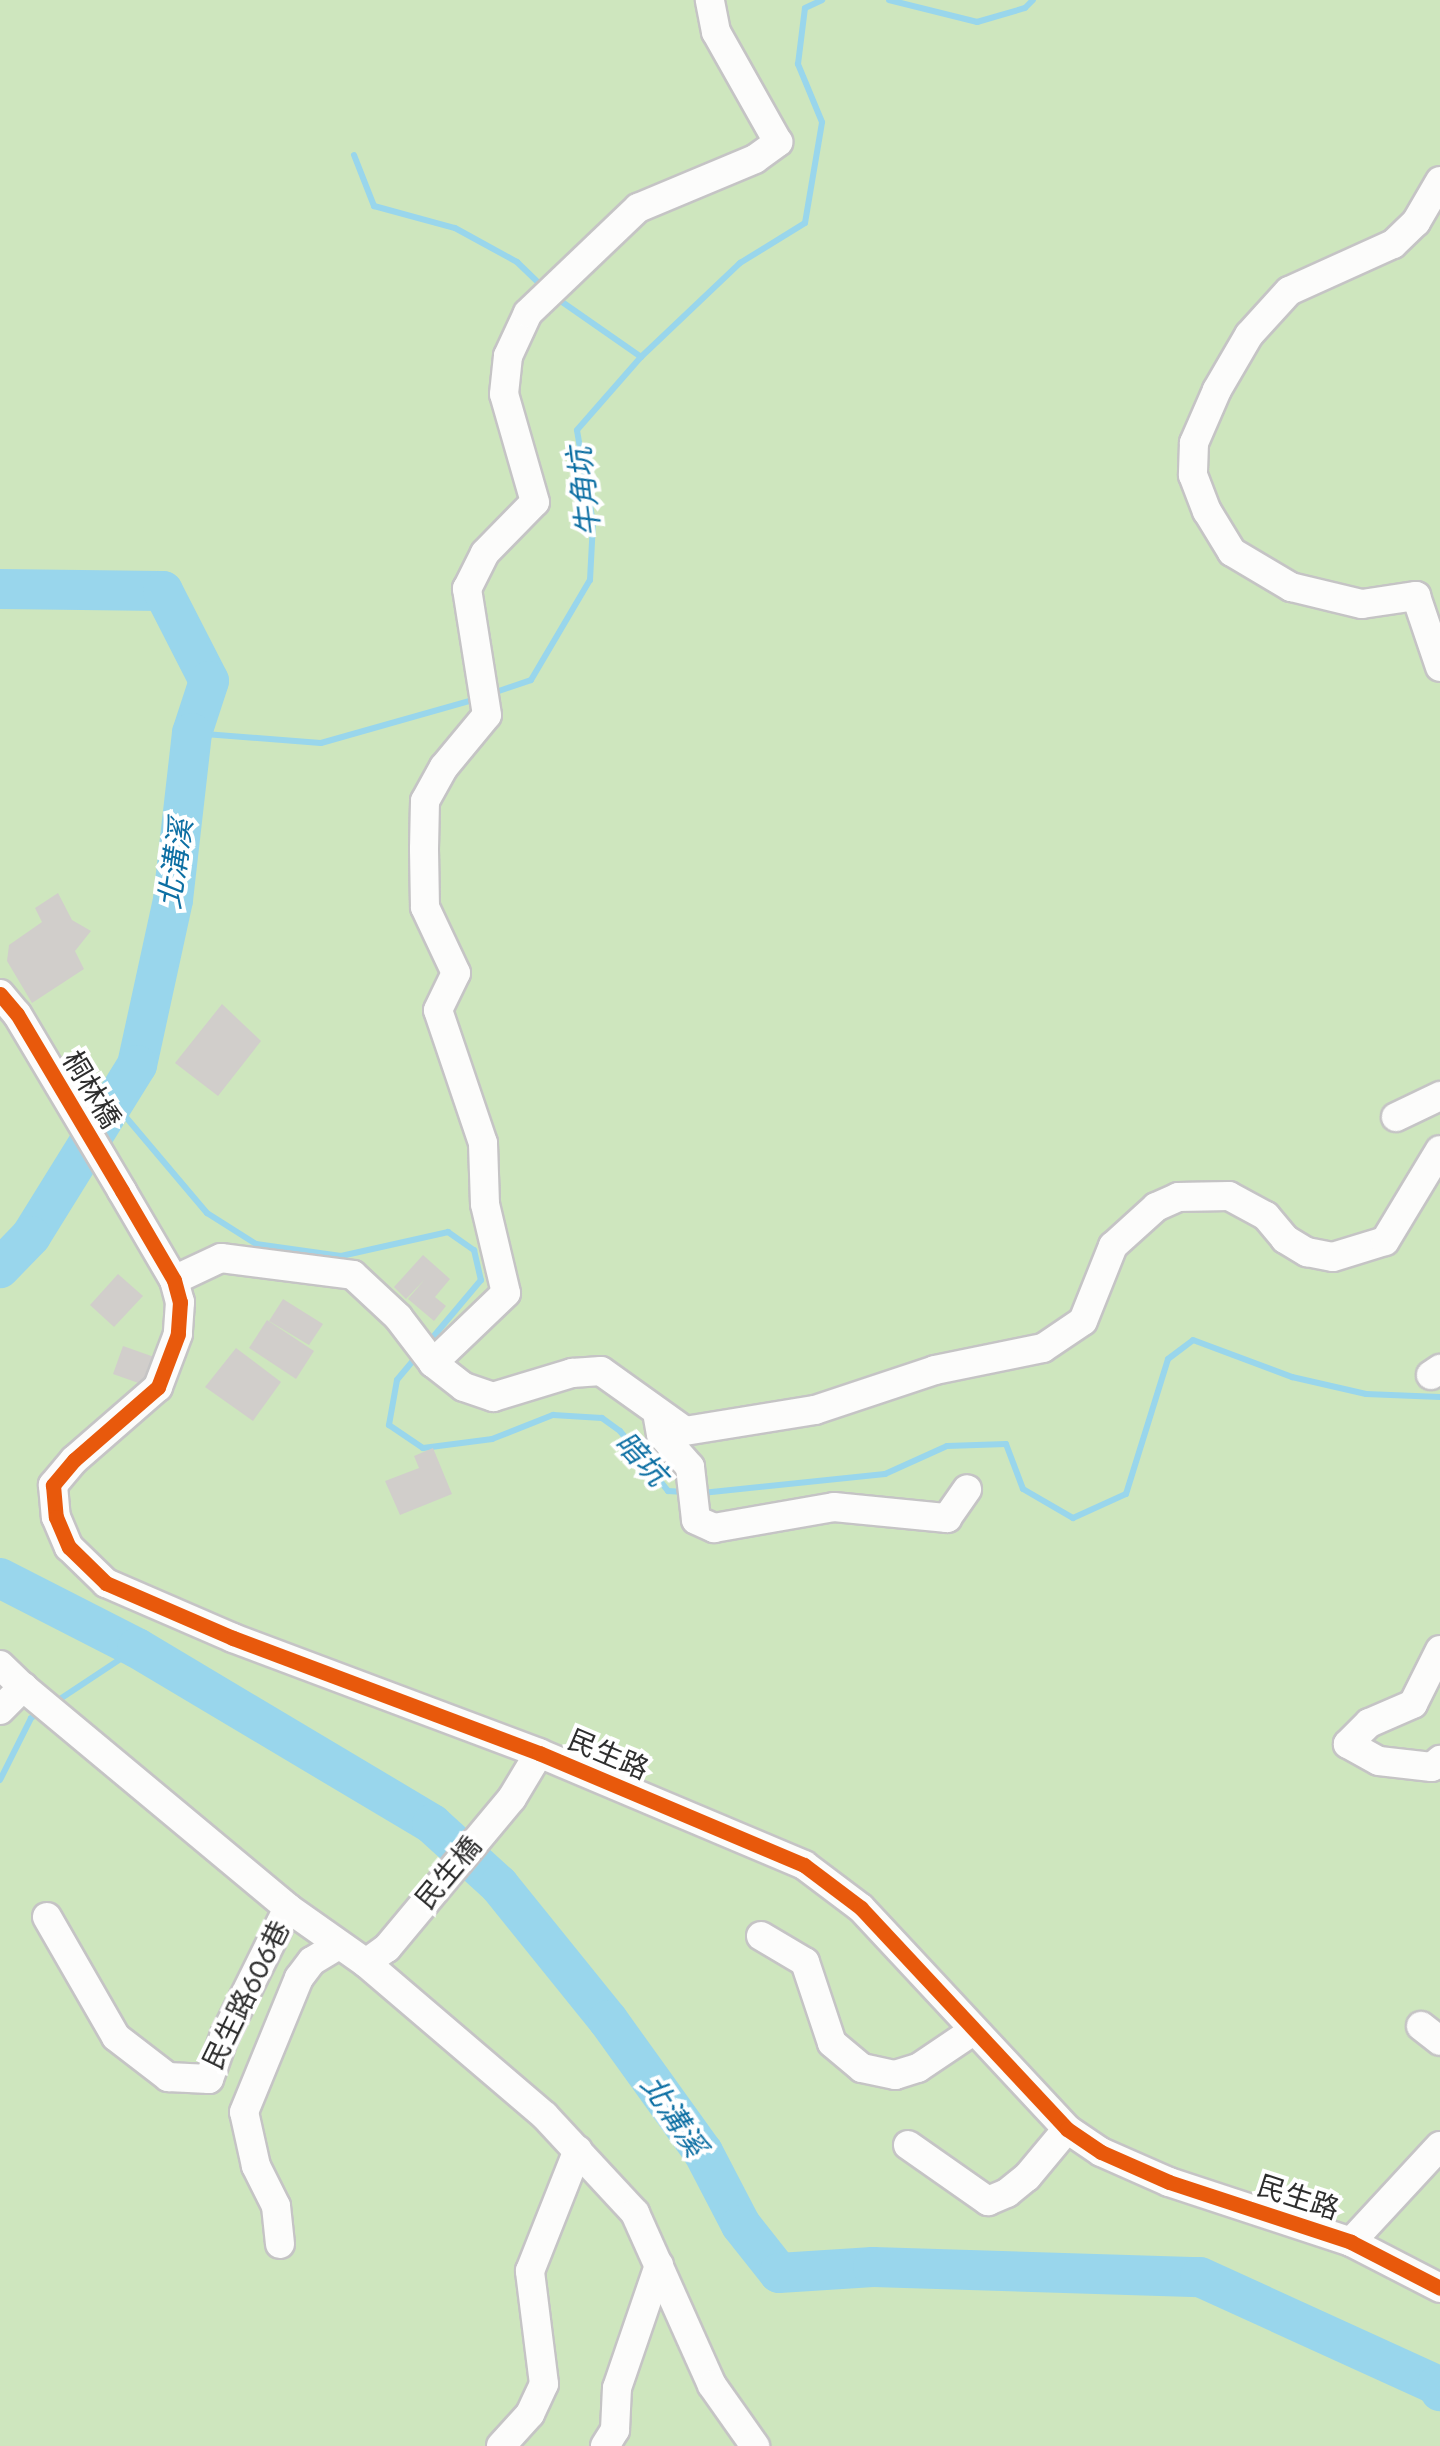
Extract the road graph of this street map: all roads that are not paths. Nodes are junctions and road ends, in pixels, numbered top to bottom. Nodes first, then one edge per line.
1 (710, 0) edge
2 (1440, 181) edge
3 (1440, 667) edge
4 (8, 1004) edge
5 (1440, 1096) edge
6 (1396, 1117) dead end
7 (1437, 1161) edge
8 (122, 1191) joint
9 (174, 1280) junction
10 (433, 1363) junction
11 (657, 1411) junction
12 (967, 1489) dead end
13 (1440, 1650) edge
14 (0, 1665) edge
15 (29, 1692) junction
16 (0, 1710) edge
17 (539, 1752) junction
18 (1440, 1760) edge
19 (288, 1908) junction
20 (47, 1918) dead end
21 (761, 1936) dead end
22 (339, 1945) junction
23 (377, 1955) junction
24 (973, 2031) junction
25 (1067, 2129) junction
26 (908, 2145) dead end
27 (1440, 2146) edge
28 (578, 2150) junction
29 (1351, 2242) junction
30 (280, 2244) dead end
31 (659, 2265) junction
32 (1440, 2288) edge
33 (501, 2446) edge
34 (605, 2446) edge
35 (755, 2446) edge

1 - 10 street
2 - 3 street
4 - 8 street, 桐林橋
5 - 6 street
7 - 11 street
8 - 9 street, 民生路
9 - 10 street
9 - 17 street, 民生路
10 - 11 street
11 - 12 street
13 - 18 street
14 - 15 street, 民生路606巷
15 - 16 street
15 - 19 street, 民生路606巷
17 - 23 street, 民生橋
17 - 24 street, 民生路
19 - 20 street, 民生路606巷
19 - 22 street, 民生路606巷
21 - 24 street
22 - 23 street, 民生路606巷
22 - 30 street
23 - 28 street, 民生路606巷
24 - 25 street, 民生路
25 - 26 street
25 - 29 street, 民生路
27 - 29 street
28 - 31 street, 民生路606巷
28 - 33 street
29 - 32 street, 民生路
31 - 34 street
31 - 35 street, 民生路606巷

